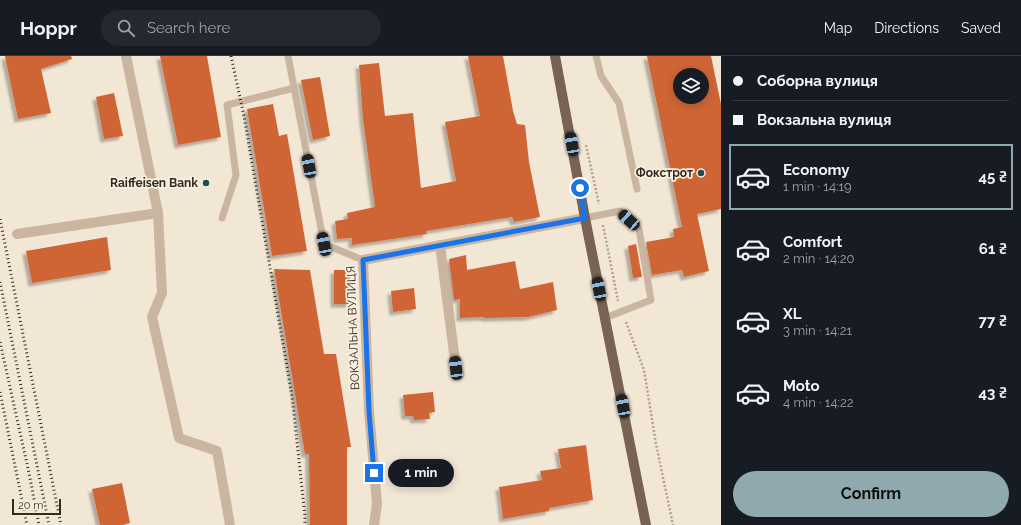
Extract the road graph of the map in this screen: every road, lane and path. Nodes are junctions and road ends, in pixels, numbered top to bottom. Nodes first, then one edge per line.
1 (126, 56) edge
2 (288, 56) edge
3 (555, 56) edge
4 (596, 56) edge
5 (294, 88) junction
6 (586, 142) dead end
7 (637, 189) dead end
8 (158, 213) junction
9 (601, 215) junction
10 (222, 218) dead end
11 (585, 218) junction
12 (17, 234) dead end
13 (440, 245) junction
14 (363, 260) junction
15 (622, 311) junction
16 (605, 318) junction
17 (456, 368) dead end
18 (230, 525) edge
19 (374, 525) edge
20 (646, 525) edge
21 (673, 525) edge

1 - 8 street
2 - 5 lane
3 - 11 main road
4 - 7 lane
5 - 10 lane
5 - 14 lane
6 - 9 path
8 - 12 street
8 - 18 street
9 - 11 lane
9 - 15 path
9 - 15 lane
11 - 13 street, ВОКЗАЛЬНА ВУЛИЦЯ
11 - 16 main road
13 - 14 street, ВОКЗАЛЬНА ВУЛИЦЯ
13 - 17 street
14 - 19 street, ВОКЗАЛЬНА ВУЛИЦЯ
15 - 16 lane
15 - 21 path
16 - 20 main road

